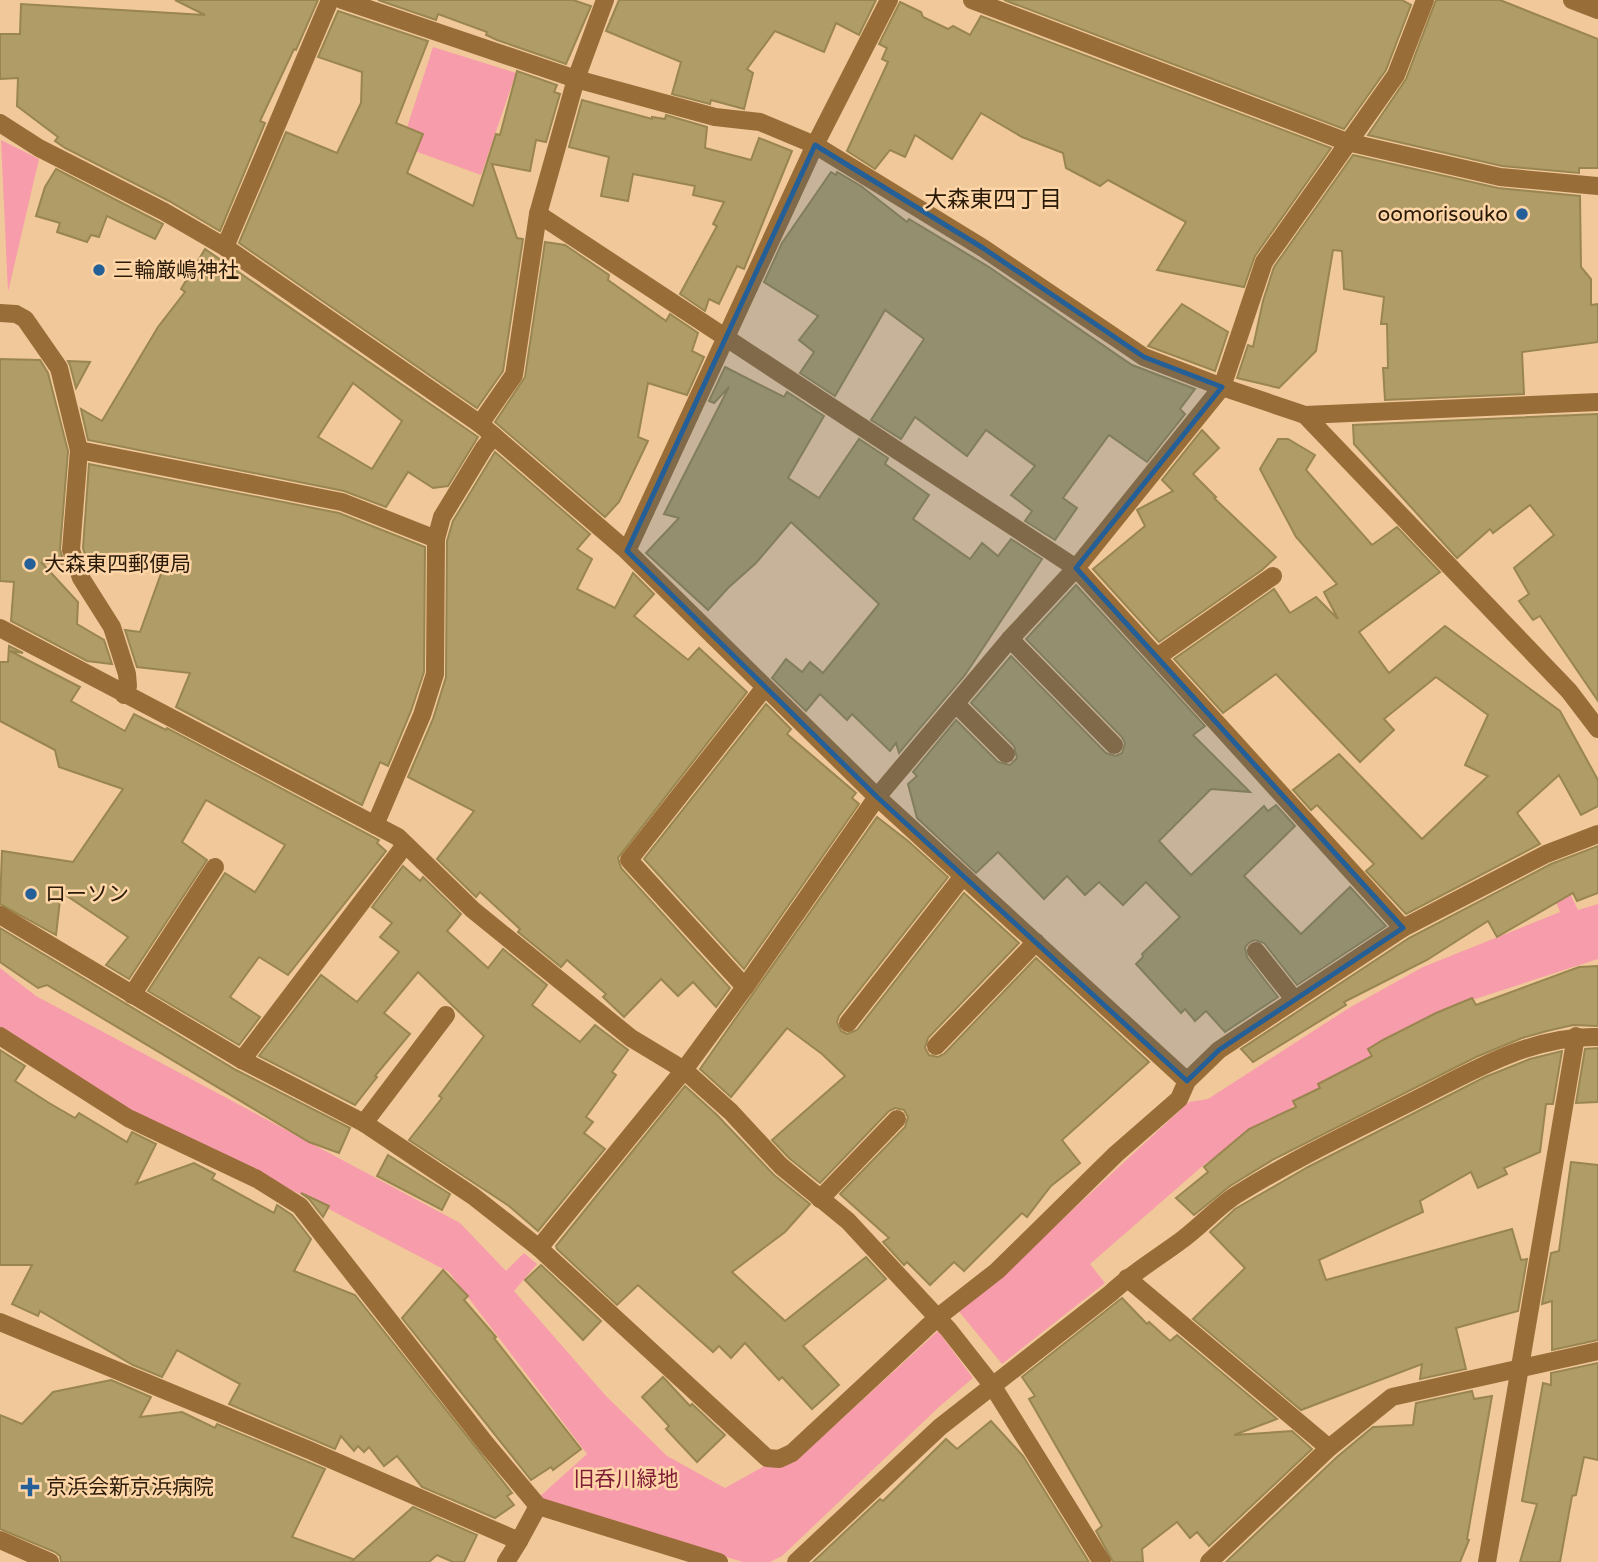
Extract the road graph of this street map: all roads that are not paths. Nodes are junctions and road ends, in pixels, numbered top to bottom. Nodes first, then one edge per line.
1 (330, 0) edge
2 (342, 0) edge
3 (606, 0) edge
4 (889, 0) edge
5 (972, 0) edge
6 (1425, 0) edge
7 (1572, 0) edge
8 (1598, 10) edge
9 (576, 79) junction
10 (0, 123) edge
11 (1347, 142) junction
12 (815, 145) junction
13 (1598, 186) edge
14 (538, 214) junction
15 (225, 247) junction
16 (0, 313) edge
17 (727, 337) junction
18 (1222, 387) junction
19 (1598, 402) edge
20 (1305, 415) junction
21 (480, 424) junction
22 (494, 436) junction
23 (79, 450) junction
24 (436, 539) junction
25 (627, 551) junction
26 (1076, 568) junction
27 (1273, 576) dead end
28 (0, 628) edge
29 (1010, 639) junction
30 (1157, 657) junction
31 (765, 687) junction
32 (124, 695) junction
33 (956, 704) junction
34 (1598, 729) edge
35 (1114, 745) dead end
36 (1006, 754) dead end
37 (877, 797) junction
38 (375, 825) junction
39 (1598, 834) edge
40 (405, 845) junction
41 (215, 867) dead end
42 (963, 876) junction
43 (0, 915) edge
44 (1404, 928) junction
45 (1036, 942) junction
46 (1256, 951) dead end
47 (745, 987) junction
48 (132, 995) junction
49 (1294, 999) junction
50 (446, 1015) dead end
51 (848, 1023) dead end
52 (1576, 1036) junction
53 (0, 1037) edge
54 (1598, 1037) edge
55 (936, 1046) dead end
56 (242, 1060) junction
57 (684, 1070) junction
58 (1187, 1081) junction
59 (897, 1119) dead end
60 (364, 1123) junction
61 (820, 1199) junction
62 (539, 1248) junction
63 (1127, 1278) junction
64 (0, 1322) edge
65 (943, 1323) junction
66 (1598, 1351) edge
67 (1520, 1368) junction
68 (987, 1378) junction
69 (1329, 1448) junction
70 (538, 1506) junction
71 (0, 1540) edge
72 (519, 1541) junction
73 (50, 1562) edge
74 (506, 1562) edge
75 (719, 1562) edge
76 (796, 1562) edge
77 (1102, 1562) edge
78 (1209, 1562) edge
79 (1487, 1562) edge

1 - 15 street
2 - 9 street
3 - 9 street
4 - 12 street
5 - 11 street
6 - 11 street
7 - 8 street
9 - 12 street
9 - 14 street
10 - 15 street
11 - 13 street
11 - 18 street
12 - 17 street
12 - 18 street
14 - 17 street
14 - 21 street
15 - 21 street
16 - 23 street
17 - 25 street
17 - 26 street
18 - 20 street
18 - 26 street
19 - 20 street
20 - 34 street
21 - 22 street
22 - 24 street
22 - 25 street
23 - 24 street
23 - 32 street
24 - 38 street
25 - 31 street
26 - 29 street
26 - 30 street
27 - 30 street
28 - 32 street
29 - 33 street
29 - 35 street
30 - 44 street
31 - 37 street
31 - 47 street
32 - 38 street
33 - 36 street
33 - 37 street
37 - 42 street
37 - 47 street
38 - 40 street
39 - 44 street
40 - 56 street
40 - 57 street
41 - 48 street
42 - 45 street
42 - 51 street
43 - 48 street
44 - 49 street
45 - 55 street
45 - 58 street
46 - 49 street
47 - 57 street
48 - 56 street
49 - 58 street
50 - 60 street
52 - 54 street
52 - 63 street
52 - 67 street
53 - 70 street
56 - 60 street
57 - 61 street
57 - 62 street
58 - 65 street
59 - 61 street
60 - 62 street
61 - 65 street
62 - 65 street
63 - 68 street
63 - 69 street
64 - 72 street
65 - 68 street
66 - 67 street
67 - 69 street
67 - 79 street
68 - 76 street
68 - 77 street
69 - 78 street
70 - 72 street
70 - 75 street
71 - 73 street
72 - 74 street

